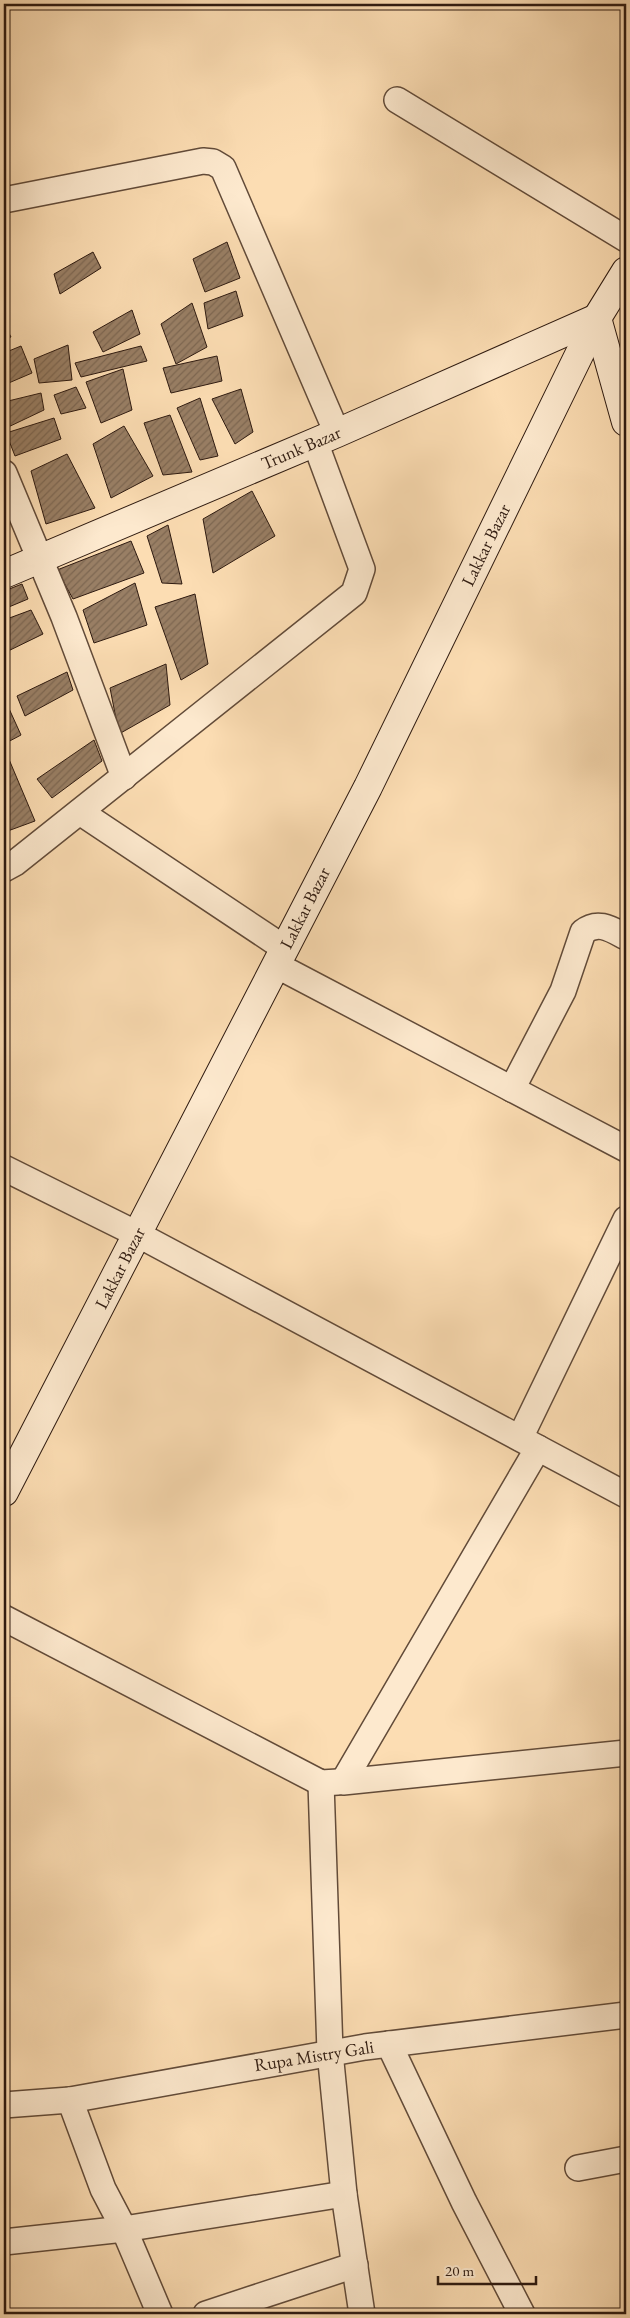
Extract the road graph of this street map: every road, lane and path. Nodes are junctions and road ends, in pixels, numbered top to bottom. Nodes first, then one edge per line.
1 (397, 100) dead end
2 (4, 200) edge
3 (626, 239) edge
4 (626, 271) edge
5 (597, 318) junction
6 (626, 422) edge
7 (326, 437) junction
8 (4, 474) edge
9 (39, 559) junction
10 (4, 574) edge
11 (124, 777) junction
12 (80, 812) junction
13 (4, 869) edge
14 (626, 937) edge
15 (280, 957) junction
16 (512, 1089) junction
17 (626, 1149) edge
18 (6, 1174) edge
19 (626, 1219) edge
20 (137, 1234) junction
21 (529, 1443) junction
22 (4, 1492) edge
23 (626, 1496) edge
24 (4, 1618) edge
25 (626, 1754) edge
26 (332, 1783) junction
27 (626, 2015) edge
28 (389, 2044) junction
29 (330, 2052) junction
30 (70, 2100) junction
31 (4, 2105) edge
32 (626, 2159) edge
33 (578, 2168) dead end
34 (344, 2194) junction
35 (124, 2229) junction
36 (4, 2242) edge
37 (355, 2265) junction
38 (160, 2314) edge
39 (206, 2314) edge
40 (362, 2314) edge
41 (522, 2314) edge

1 - 3 street
2 - 7 street
4 - 5 street, Lakkar Bazar
5 - 6 street
5 - 7 street, Trunk Bazar
5 - 15 street, Lakkar Bazar
7 - 9 street, Trunk Bazar
7 - 11 street
8 - 9 street
9 - 10 street, Trunk Bazar
9 - 11 street
11 - 12 street
12 - 13 street
12 - 15 street
14 - 16 street
15 - 16 street
15 - 20 street, Lakkar Bazar
16 - 17 street
18 - 20 street
19 - 21 street
20 - 21 street
20 - 22 street, Lakkar Bazar
21 - 23 street
21 - 26 street
24 - 26 street
25 - 26 street
26 - 29 street
27 - 28 street, Rupa Mistry Gali
28 - 29 street, Rupa Mistry Gali
28 - 41 street
29 - 30 street, Rupa Mistry Gali
29 - 34 street
30 - 31 street, Rupa Mistry Gali
30 - 35 street
32 - 33 street
34 - 35 street
34 - 37 street
35 - 36 street
35 - 38 street
37 - 39 street
37 - 40 street

